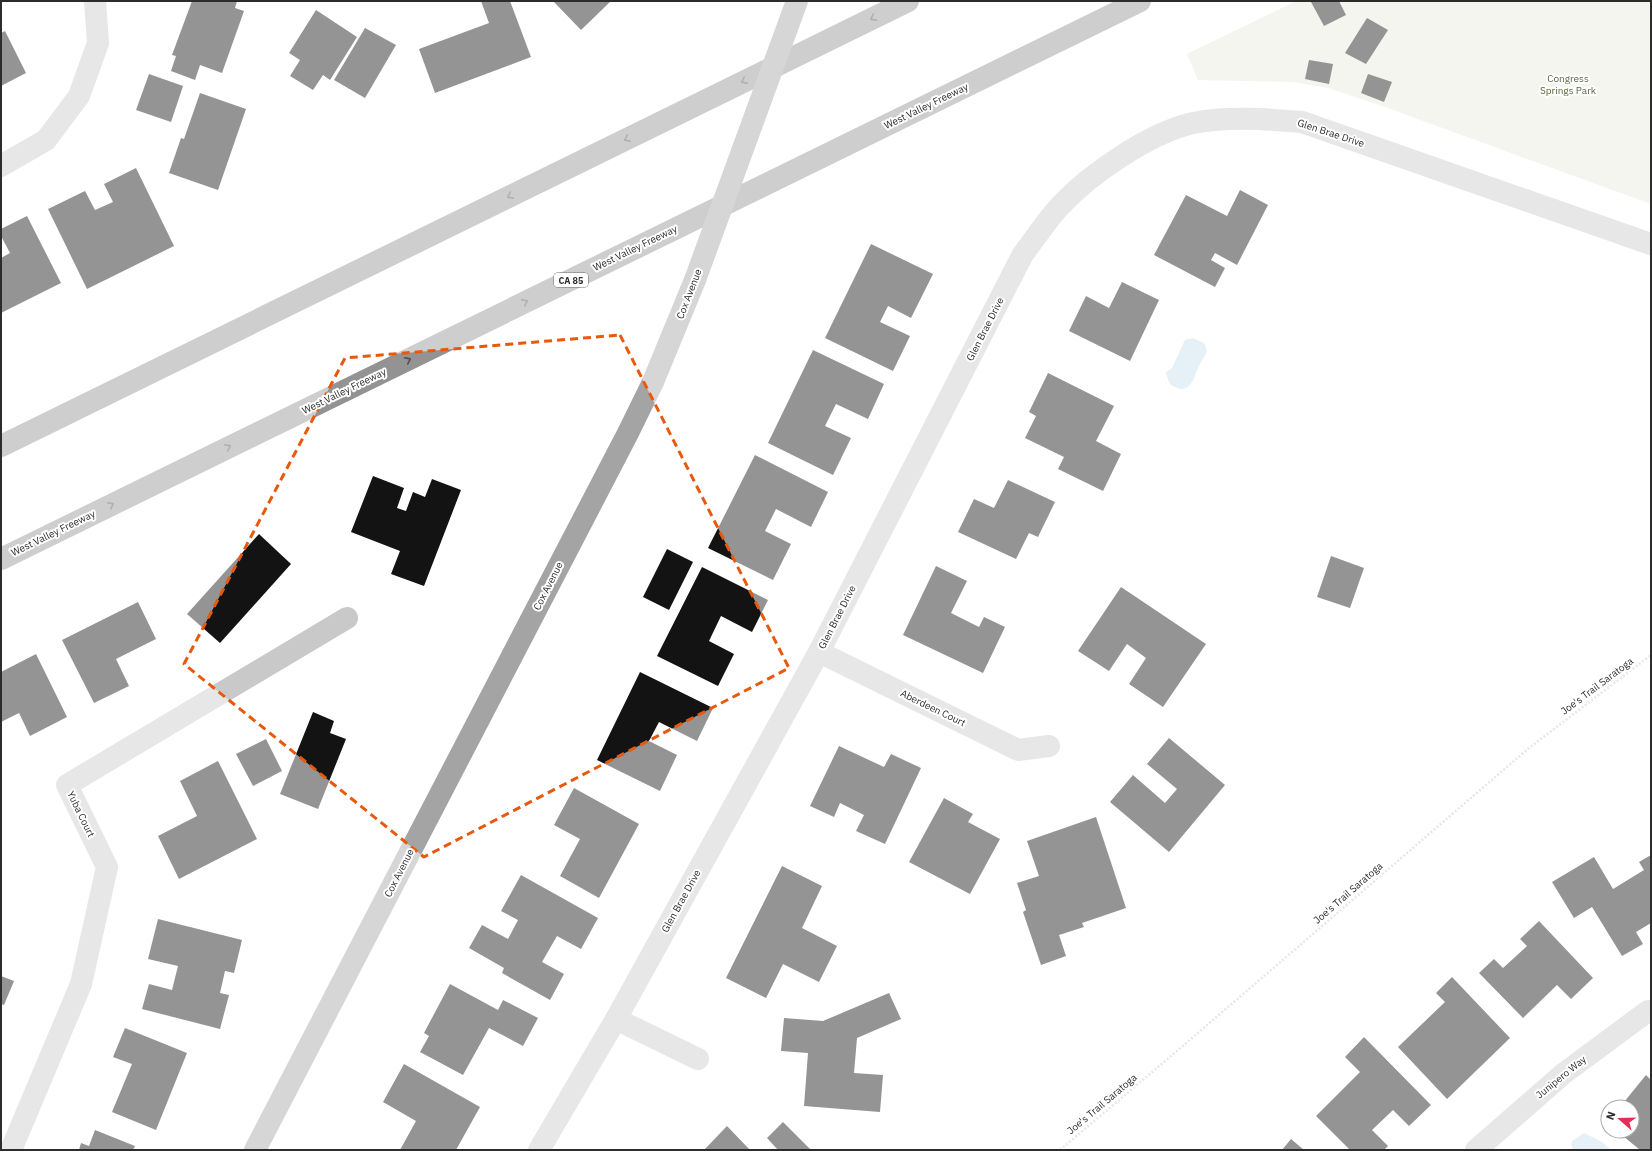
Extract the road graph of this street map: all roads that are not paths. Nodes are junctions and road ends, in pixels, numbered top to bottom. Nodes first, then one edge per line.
1 (95, 1) edge
2 (797, 1) edge
3 (908, 1) edge
4 (1140, 1) edge
5 (1, 166) edge
6 (1651, 244) edge
7 (1, 446) edge
8 (1, 559) edge
9 (347, 618) dead end
10 (819, 652) junction
11 (1049, 746) dead end
12 (1651, 1011) edge
13 (616, 1019) junction
14 (698, 1059) dead end
15 (11, 1150) edge
16 (255, 1150) edge
17 (539, 1150) edge
18 (1476, 1150) edge

1 - 5 street
2 - 16 main road, Cox Avenue, bridge
3 -> 7 highway
8 -> 4 highway, West Valley Freeway / CA 85
6 - 10 street, Glen Brae Drive
9 - 15 street, Yuba Court
10 - 11 street, Aberdeen Court
10 - 13 street, Glen Brae Drive
12 - 18 street, Junipero Way
13 - 14 street
13 - 17 street, Glen Brae Drive

